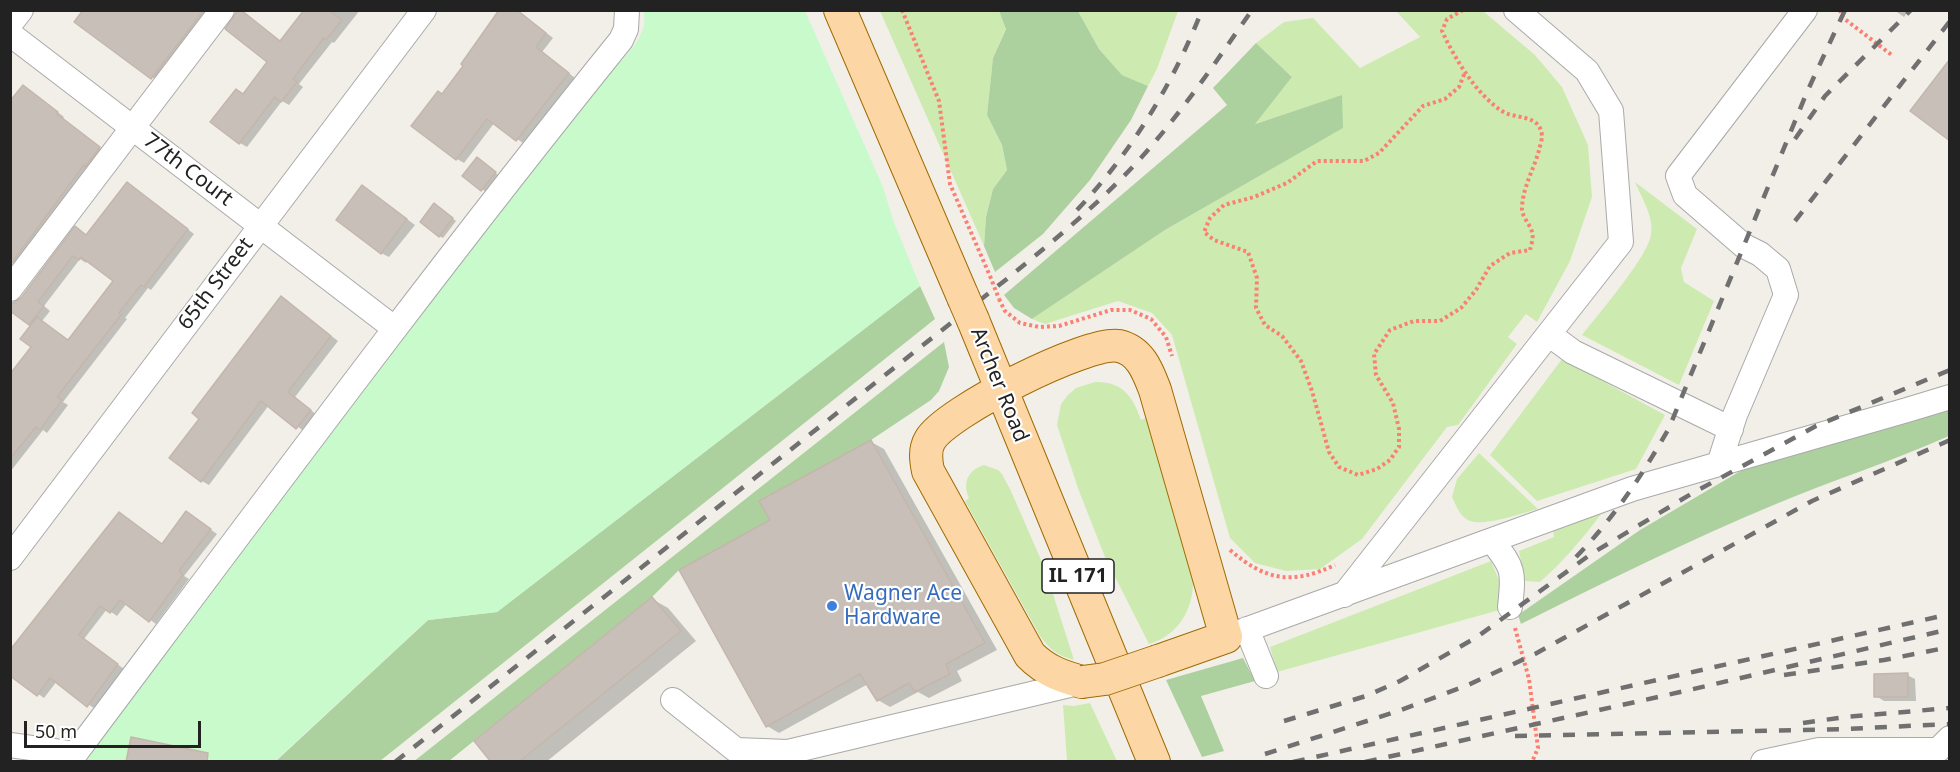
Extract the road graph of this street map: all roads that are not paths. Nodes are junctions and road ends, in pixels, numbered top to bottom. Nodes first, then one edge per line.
1 (21, 10) edge
2 (222, 10) edge
3 (424, 10) edge
4 (627, 10) edge
5 (840, 10) edge
6 (1805, 10) edge
7 (1524, 13) edge
8 (10, 24) edge
9 (10, 34) edge
10 (133, 128) junction
11 (260, 226) junction
12 (10, 290) edge
13 (394, 328) junction
14 (1550, 335) junction
15 (1001, 390) junction
16 (1950, 396) edge
17 (1731, 429) junction
18 (1719, 464) junction
19 (1492, 541) junction
20 (10, 558) edge
21 (1344, 595) junction
22 (1510, 607) road end
23 (1237, 633) junction
24 (1266, 676) dead end
25 (1082, 682) junction
26 (673, 700) dead end
27 (1950, 738) edge
28 (10, 745) edge
29 (1154, 762) edge
30 (1763, 762) edge

1 - 8 street
2 - 10 street
3 - 11 street, 65th Street
4 - 13 street
5 - 15 main road, Archer Road / IL 171
6 - 17 street
7 - 14 street
9 - 10 street, 77th Court
10 - 11 street, 77th Court
10 - 12 street
11 - 13 street, 77th Court
11 - 20 street, 65th Street
13 - 28 street
14 - 17 street
14 - 21 street
15 - 23 main road
15 - 25 main road
15 - 29 main road, Archer Road / IL 171
16 - 18 street
17 - 18 street
18 - 19 street
19 - 21 street
19 - 22 street
21 - 23 street
23 - 24 street
23 - 25 main road, bridge
25 - 26 street
27 - 30 street

